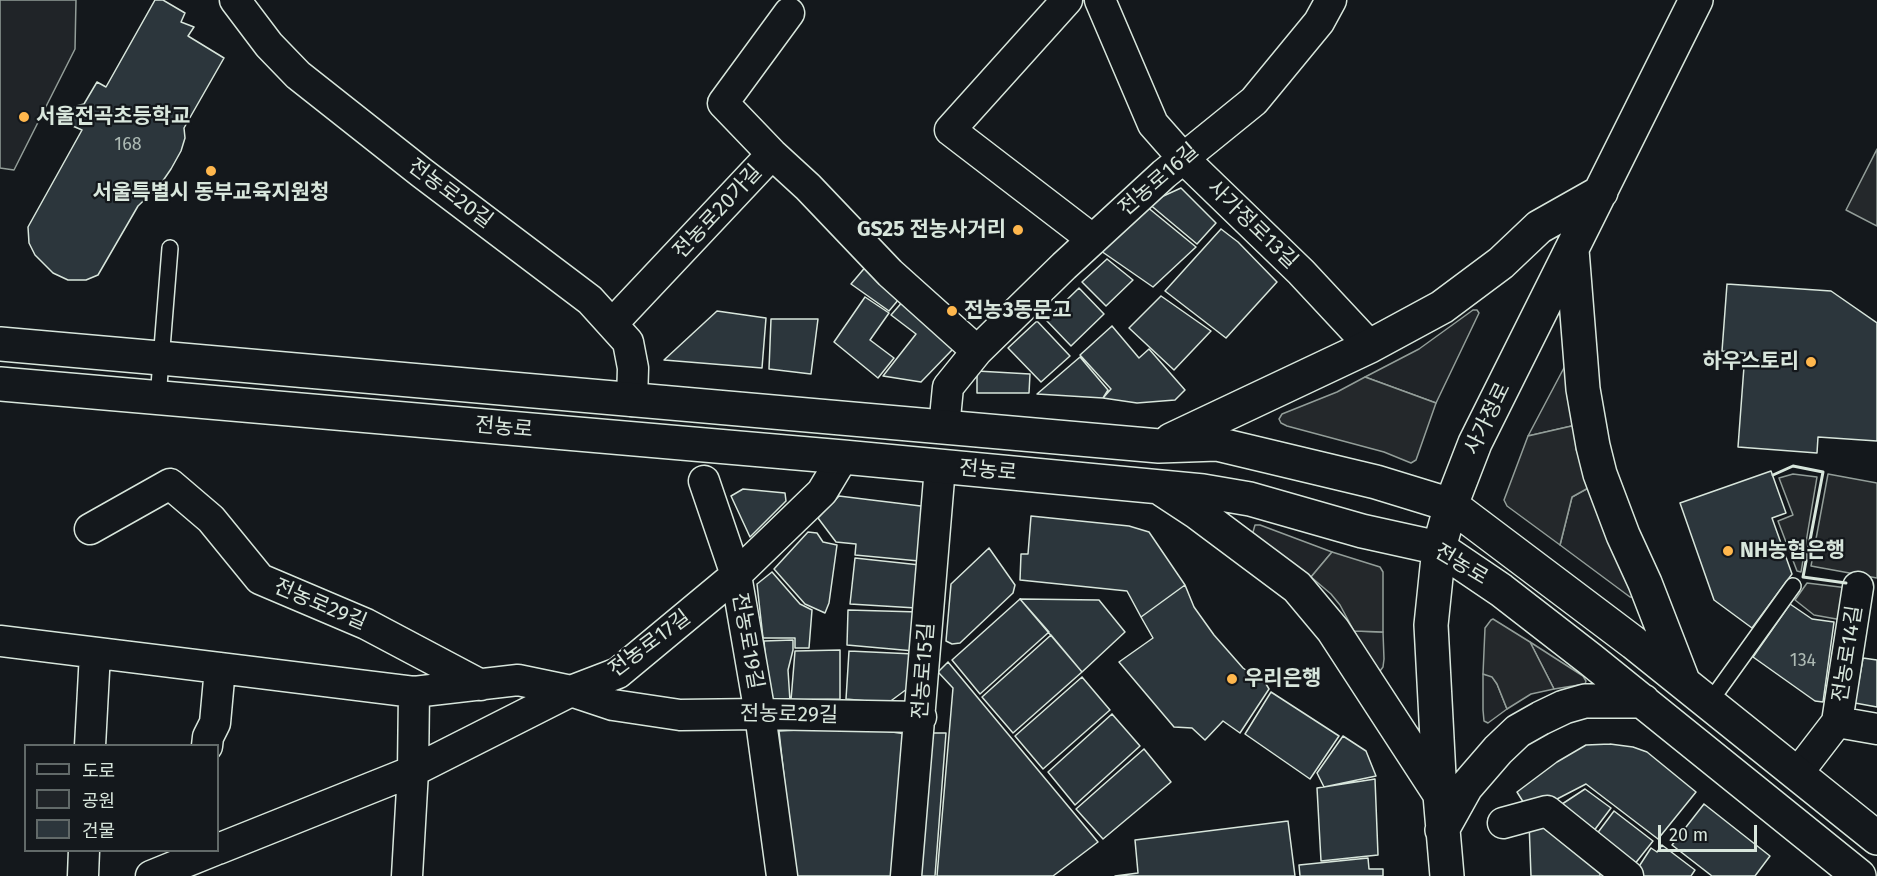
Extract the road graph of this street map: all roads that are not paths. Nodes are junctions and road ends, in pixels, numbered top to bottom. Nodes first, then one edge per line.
1 (235, 0) edge
2 (1067, 0) edge
3 (1100, 0) edge
4 (1331, 0) edge
5 (1696, 0) edge
6 (789, 13) dead end
7 (772, 154) junction
8 (1183, 158) junction
9 (1601, 192) junction
10 (1092, 239) junction
11 (170, 248) dead end
12 (1572, 250) junction
13 (612, 324) junction
14 (0, 344) edge
15 (1370, 346) junction
16 (977, 351) junction
17 (162, 359) junction
18 (0, 384) edge
19 (158, 398) junction
20 (632, 401) junction
21 (944, 428) junction
22 (1159, 446) junction
23 (843, 458) junction
24 (940, 466) junction
25 (704, 481) dead end
26 (1157, 486) junction
27 (1451, 505) junction
28 (90, 529) dead end
29 (1439, 548) junction
30 (736, 575) junction
31 (1793, 586) dead end
32 (1858, 587) dead end
33 (0, 641) edge
34 (95, 652) junction
35 (220, 668) junction
36 (1683, 683) junction
37 (481, 684) junction
38 (571, 691) junction
39 (414, 692) junction
40 (1643, 701) junction
41 (1709, 703) junction
42 (760, 714) junction
43 (921, 717) junction
44 (1837, 722) junction
45 (1877, 729) edge
46 (90, 744) edge
47 (207, 744) edge
48 (413, 771) junction
49 (1797, 774) junction
50 (1440, 795) junction
51 (1503, 823) dead end
52 (1442, 830) junction
53 (1877, 838) edge
54 (219, 847) edge
55 (84, 852) edge
56 (205, 852) edge
57 (83, 876) edge
58 (151, 876) edge
59 (407, 876) edge
60 (782, 876) edge
61 (906, 876) edge
62 (1447, 876) edge
63 (1628, 876) edge
64 (1859, 876) edge

1 - 13 street, 전농로20길
2 - 10 street
3 - 8 street, 사가정로13길
4 - 8 street, 전농로16길
5 - 9 main road, 사가정로
6 - 7 street, 전농로20가길
7 - 13 street, 전농로20가길
7 - 16 street
8 - 10 street, 전농로16길
8 - 15 street, 사가정로13길
9 - 12 main road, 사가정로
9 - 15 main road
10 - 16 street, 전농로16길
11 - 17 lane
12 - 27 main road, 사가정로
12 - 36 main road
13 - 20 street, 전농로20길
14 - 17 main road, 전농로
15 - 22 main road
16 - 21 street, 전농로16길
17 - 19 lane
17 - 20 main road, 전농로
18 - 19 main road, 전농로
19 - 23 main road, 전농로
20 - 21 main road, 전농로
21 - 22 main road, 전농로
22 - 27 main road, 전농로
23 - 24 main road, 전농로
23 - 30 street, 전농로17길
24 - 26 main road, 전농로
24 - 43 street, 전농로15길
25 - 30 street, 전농로19길
26 - 29 main road, 전농로
26 - 50 main road
27 - 29 main road, 사가정로
27 - 36 main road, 전농로
28 - 37 street, 전농로29길
29 - 40 main road, 전농로
29 - 50 main road, 사가정로
30 - 38 street, 전농로17길
30 - 42 street, 전농로19길
31 - 41 lane
32 - 44 street, 전농로14길
33 - 34 street, 전농로29길
34 - 35 street, 전농로29길
34 - 46 street
35 - 39 street, 전농로29길
35 - 47 street
36 - 41 main road, 전농로
37 - 38 street, 전농로29길
37 - 39 street, 전농로29길
38 - 42 street, 전농로29길
38 - 48 street, 전농로17길
39 - 48 street
40 - 52 main road
40 - 64 main road, 전농로
41 - 49 main road, 전농로
42 - 43 street, 전농로29길
42 - 60 street, 전농로19길
43 - 61 street, 전농로15길
44 - 45 street, 전농로14길
44 - 49 street, 전농로14길
48 - 54 street, 전농로17길
48 - 59 street
49 - 53 main road, 전농로
50 - 52 main road, 사가정로
51 - 63 street
52 - 62 main road, 사가정로
55 - 57 street
56 - 58 street, 전농로17길

